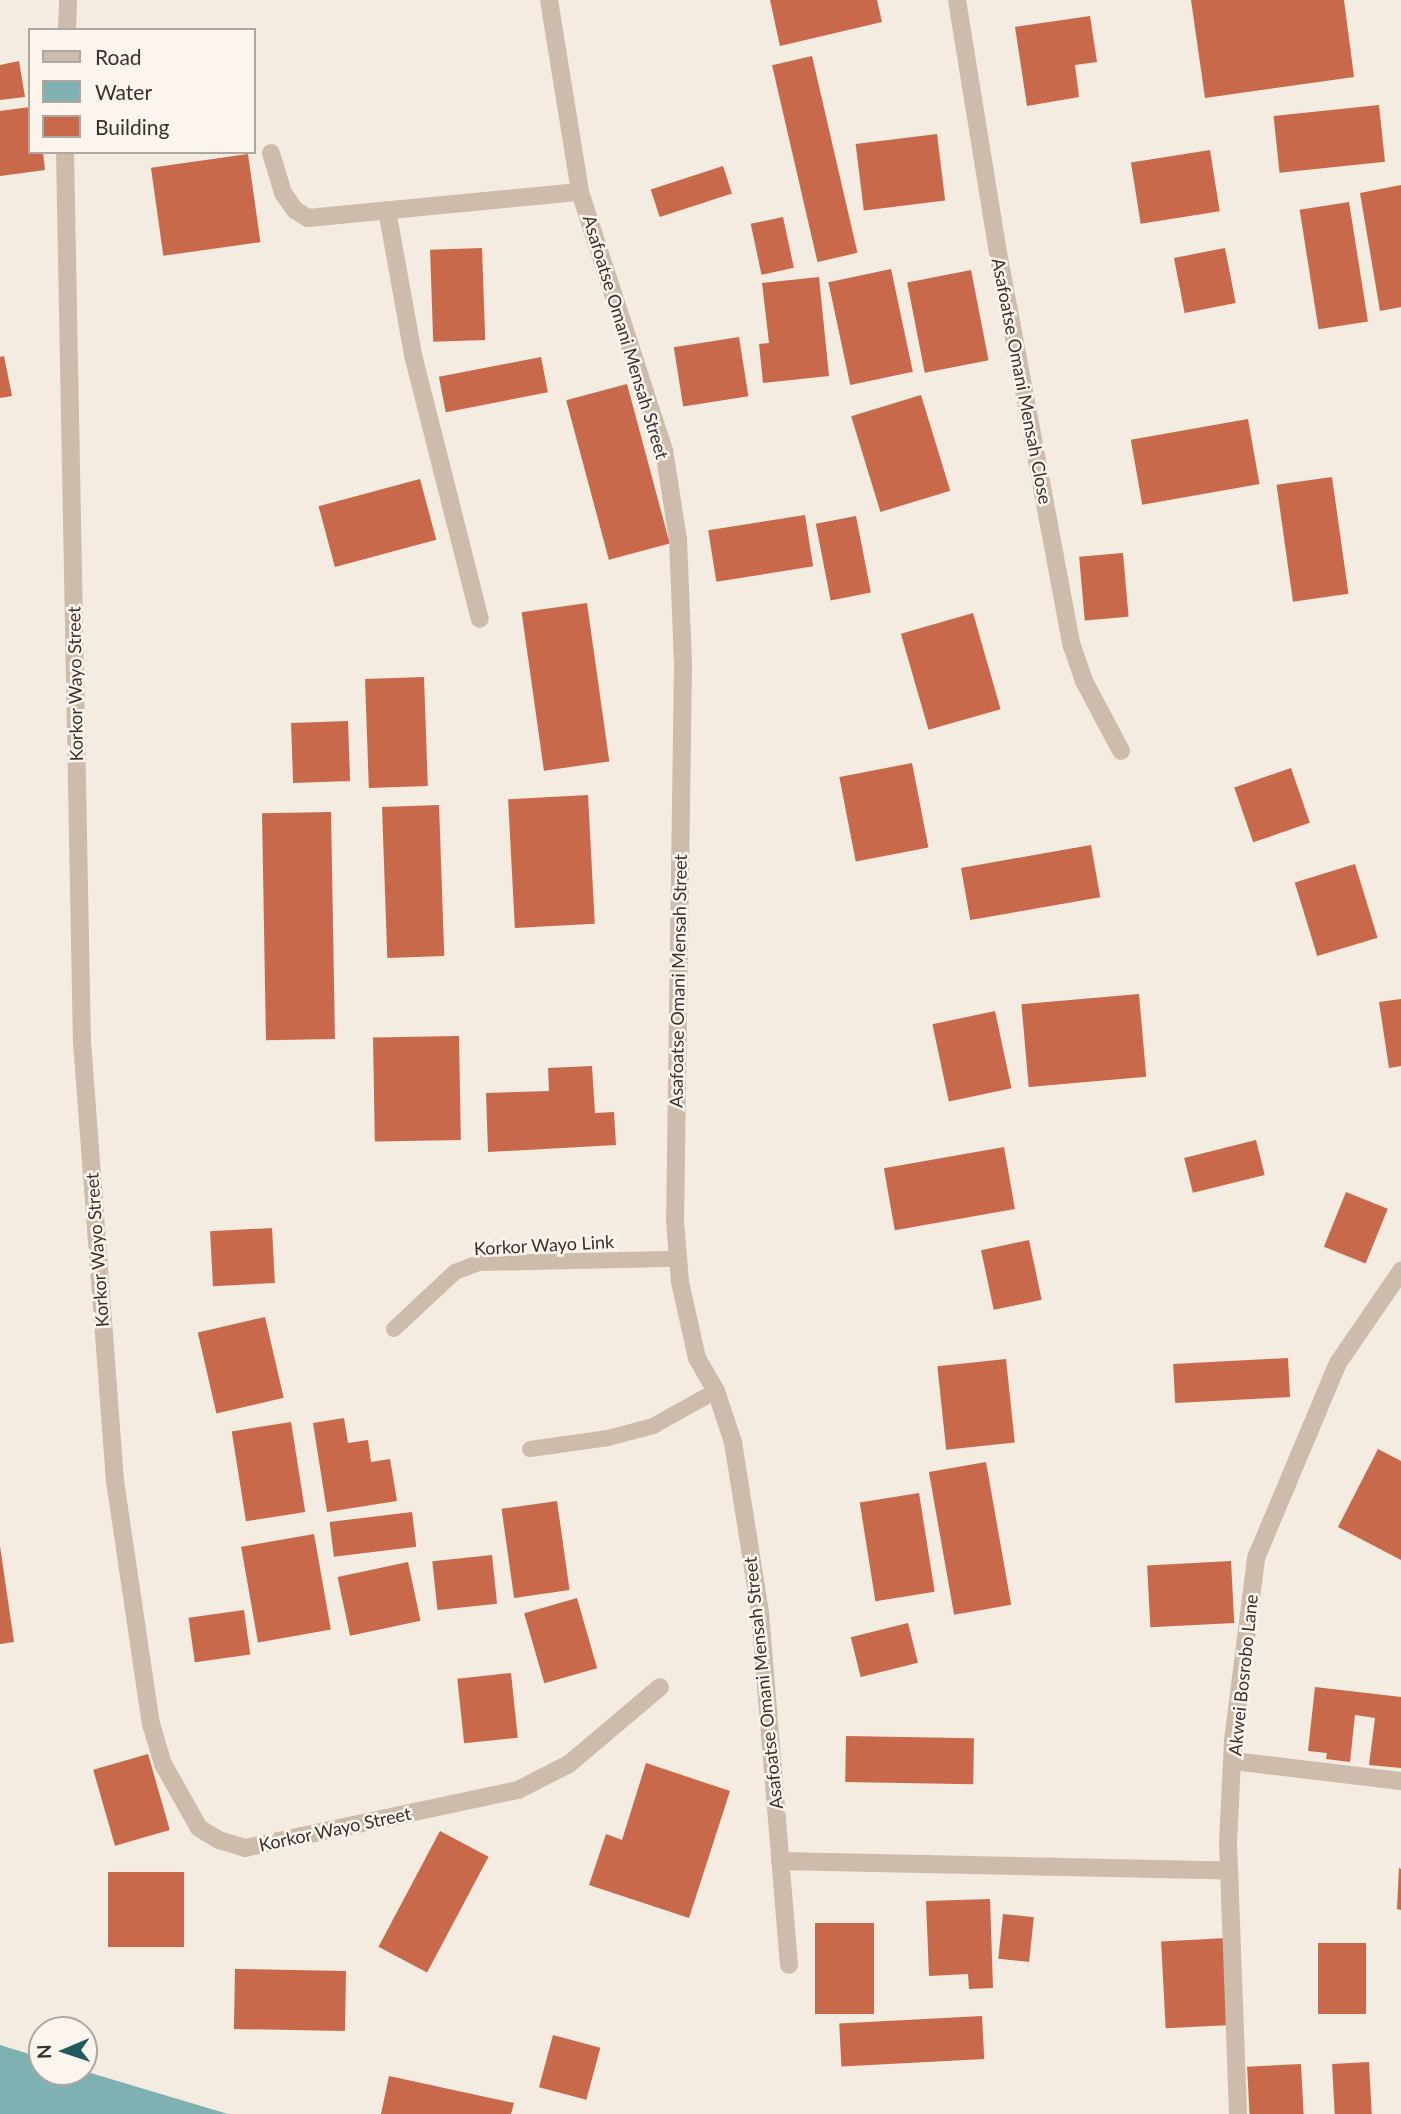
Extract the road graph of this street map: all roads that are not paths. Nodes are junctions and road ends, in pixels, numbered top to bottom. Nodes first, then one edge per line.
1 (68, 0) edge
2 (550, 0) edge
3 (957, 0) edge
4 (67, 28) edge
5 (271, 153) dead end
6 (65, 154) edge
7 (580, 192) junction
8 (387, 210) junction
9 (480, 619) dead end
10 (1121, 751) dead end
11 (678, 1259) junction
12 (1401, 1271) edge
13 (394, 1329) dead end
14 (716, 1391) junction
15 (530, 1449) dead end
16 (660, 1687) dead end
17 (1233, 1762) junction
18 (1401, 1781) edge
19 (780, 1861) junction
20 (1228, 1870) junction
21 (789, 1965) dead end
22 (1238, 2114) edge

1 - 4 street
2 - 7 street, Asafoatse Omani Mensah Street
3 - 10 street, Asafoatse Omani Mensah Close
5 - 8 street
6 - 16 street, Korkor Wayo Street
7 - 8 street
7 - 11 street, Asafoatse Omani Mensah Street
8 - 9 street
11 - 13 lane, Korkor Wayo Link
11 - 14 street, Asafoatse Omani Mensah Street
12 - 17 street, Akwei Bosrobo Lane
14 - 15 lane
14 - 19 street, Asafoatse Omani Mensah Street
17 - 18 street
17 - 20 street, Akwei Bosrobo Lane
19 - 20 street
19 - 21 street, Asafoatse Omani Mensah Street
20 - 22 street, Akwei Bosrobo Lane

